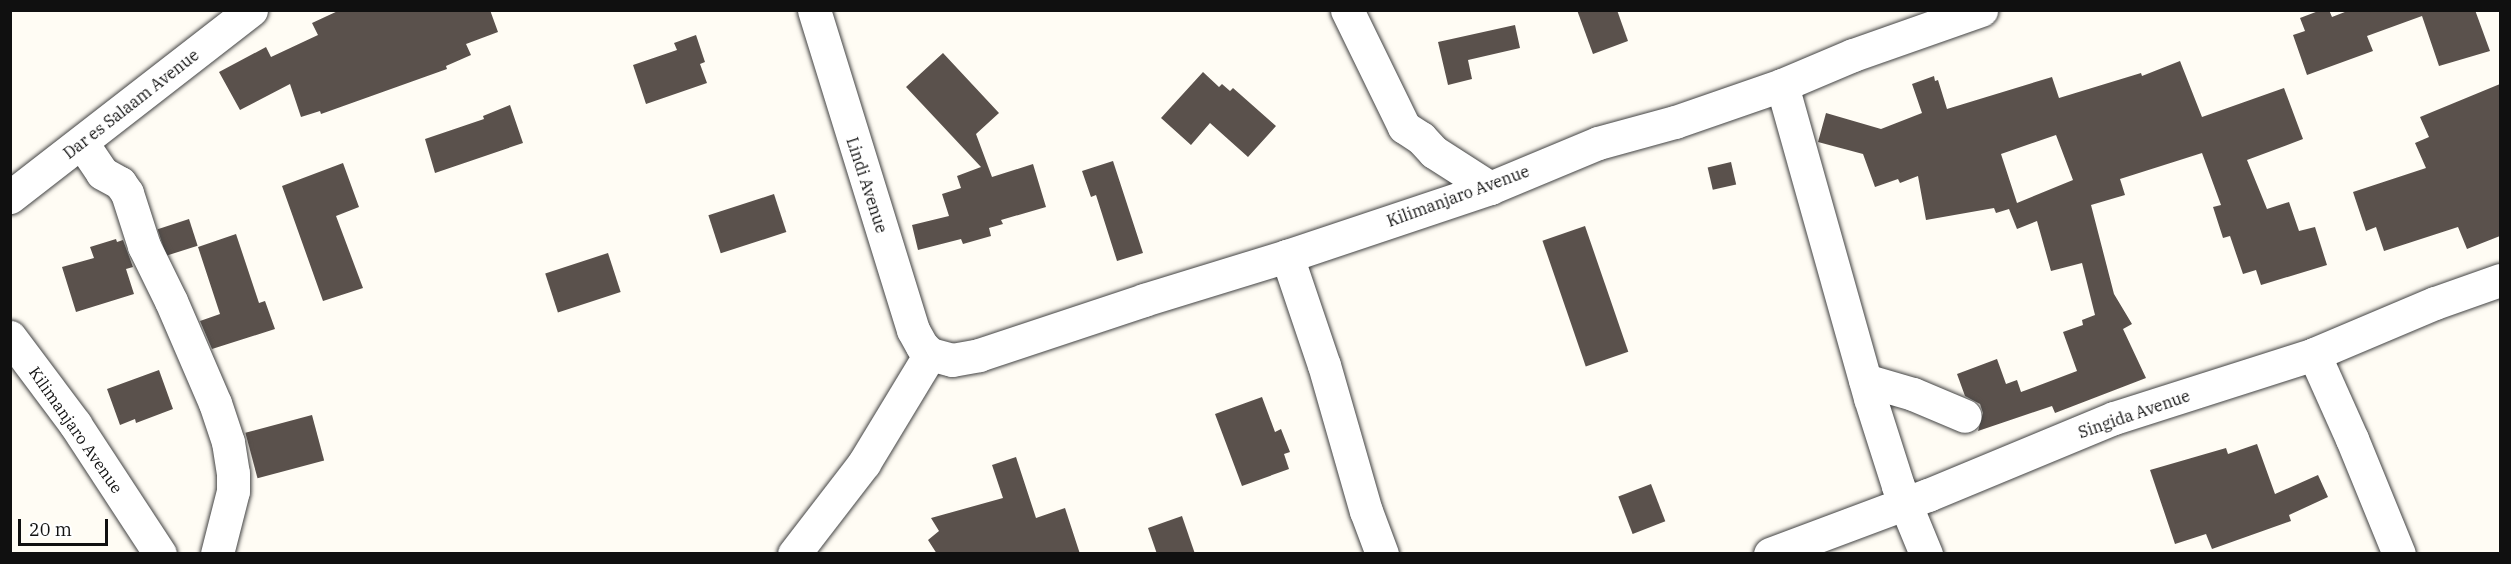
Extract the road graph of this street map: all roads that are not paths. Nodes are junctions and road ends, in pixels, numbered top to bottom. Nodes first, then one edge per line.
1 (251, 10) edge
2 (814, 10) edge
3 (1347, 10) edge
4 (1981, 10) edge
5 (1782, 85) junction
6 (82, 143) junction
7 (1490, 188) junction
8 (10, 197) edge
9 (1287, 256) junction
10 (2500, 280) edge
11 (10, 338) edge
12 (930, 354) junction
13 (2314, 354) junction
14 (1865, 380) junction
15 (1965, 416) dead end
16 (1906, 502) junction
17 (160, 554) edge
18 (217, 554) edge
19 (794, 554) edge
20 (1382, 554) edge
21 (1770, 554) edge
22 (1926, 554) edge
23 (2399, 554) edge

1 - 6 street, Dar es Salaam Avenue
2 - 12 street, Lindi Avenue
3 - 7 street
4 - 5 street, Kilimanjaro Avenue
5 - 7 street, Kilimanjaro Avenue
5 - 14 street
6 - 8 street, Dar es Salaam Avenue
6 - 18 street
7 - 9 street, Kilimanjaro Avenue
9 - 12 street, Kilimanjaro Avenue
9 - 20 street
10 - 13 street, Singida Avenue
11 - 17 street, Kilimanjaro Avenue
12 - 19 street
13 - 16 street, Singida Avenue
13 - 23 street
14 - 15 street
14 - 16 street
16 - 21 street, Singida Avenue
16 - 22 street

